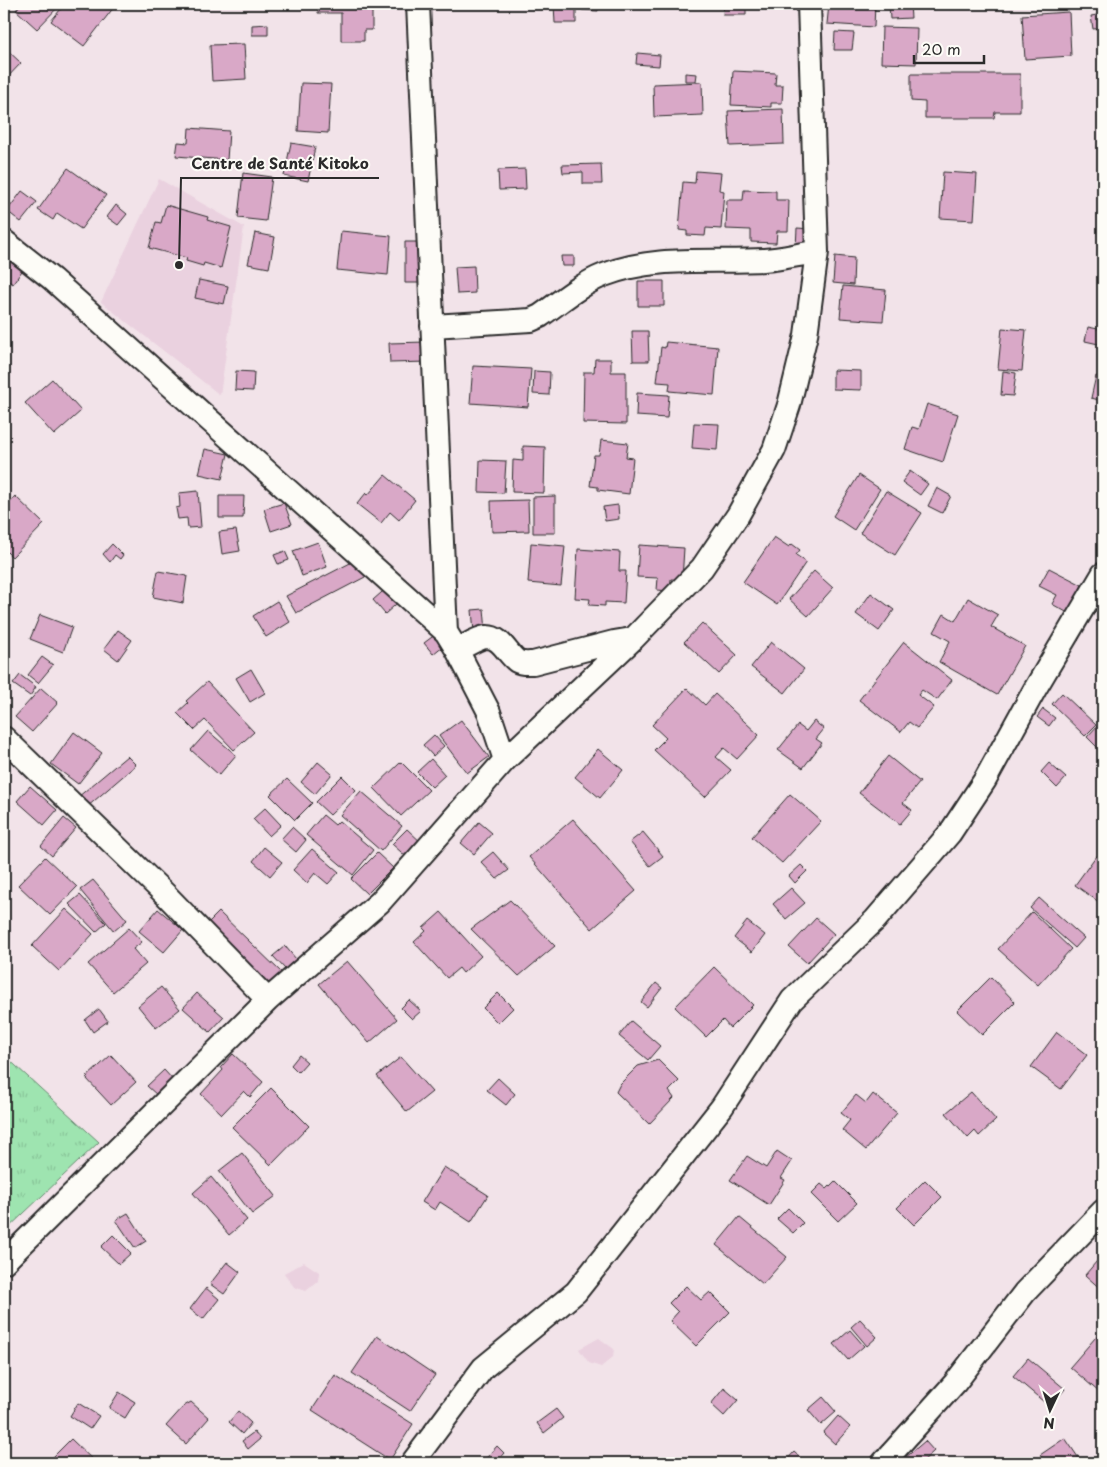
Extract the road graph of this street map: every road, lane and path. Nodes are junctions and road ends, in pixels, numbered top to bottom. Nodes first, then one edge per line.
1 (418, 4) edge
2 (809, 4) edge
3 (4, 241) edge
4 (817, 252) junction
5 (432, 326) junction
6 (1103, 574) edge
7 (446, 632) junction
8 (633, 639) junction
9 (457, 650) junction
10 (4, 738) edge
11 (505, 760) junction
12 (268, 1000) junction
13 (1103, 1211) edge
14 (4, 1262) edge
15 (412, 1463) edge
16 (883, 1463) edge

1 - 5 street
2 - 4 street
3 - 7 street
4 - 5 street
4 - 8 street
5 - 7 street
6 - 15 street
7 - 9 street
8 - 9 street
8 - 11 street
9 - 11 street
10 - 12 street
11 - 12 street
12 - 14 street
13 - 16 street

